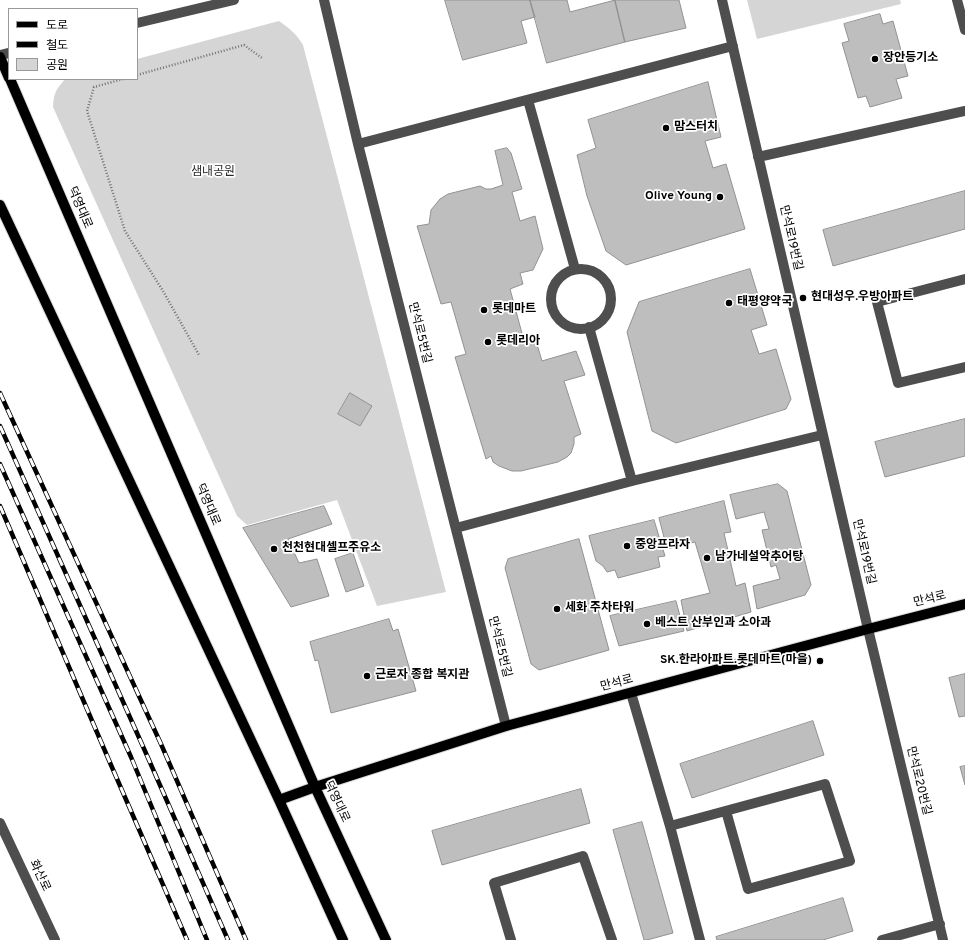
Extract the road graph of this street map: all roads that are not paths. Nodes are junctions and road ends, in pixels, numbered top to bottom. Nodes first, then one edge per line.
1 (234, 0) edge
2 (324, 0) edge
3 (722, 0) edge
4 (957, 0) edge
5 (138, 23) edge
6 (965, 30) edge
7 (733, 46) junction
8 (0, 56) edge
9 (8, 76) edge
10 (10, 80) edge
11 (528, 100) junction
12 (965, 111) edge
13 (358, 144) junction
14 (758, 156) junction
15 (0, 205) edge
16 (574, 269) junction
17 (965, 279) edge
18 (589, 327) junction
19 (965, 367) edge
20 (822, 435) junction
21 (632, 481) junction
22 (456, 528) junction
23 (965, 604) edge
24 (868, 629) junction
25 (631, 693) junction
26 (506, 726) junction
27 (315, 788) junction
28 (279, 800) junction
29 (726, 810) junction
30 (0, 823) edge
31 (670, 826) junction
32 (940, 924) junction
33 (697, 939) edge
34 (55, 940) edge
35 (343, 940) edge
36 (386, 940) edge
37 (511, 940) edge
38 (612, 940) edge
39 (882, 940) edge
40 (944, 940) edge

1 - 5 street
2 - 13 street, 만석로5번길
3 - 7 street, 만석로19번길
4 - 6 street
7 - 11 street
7 - 14 street, 만석로19번길
8 - 9 main road, 덕영대로
10 - 27 main road, 덕영대로
11 - 13 street
11 - 16 street
12 - 14 street
13 - 22 street, 만석로5번길
14 - 20 street, 만석로19번길
15 - 28 main road
16 - 18 street
16 - 18 street
17 - 19 street
18 - 21 street
20 - 21 street
20 - 24 street, 만석로19번길
21 - 22 street
22 - 26 street, 만석로5번길
23 - 24 main road, 만석로
24 - 25 main road, 만석로
24 - 32 street, 만석로20번길
25 - 26 main road, 만석로
25 - 31 street
26 - 27 main road, 만석로
27 - 28 main road, 만석로
27 - 36 main road, 덕영대로
28 - 35 main road
29 - 29 street
29 - 31 street
30 - 34 street, 화산로
31 - 33 street
32 - 39 street
32 - 40 street, 만석로20번길
37 - 38 street

